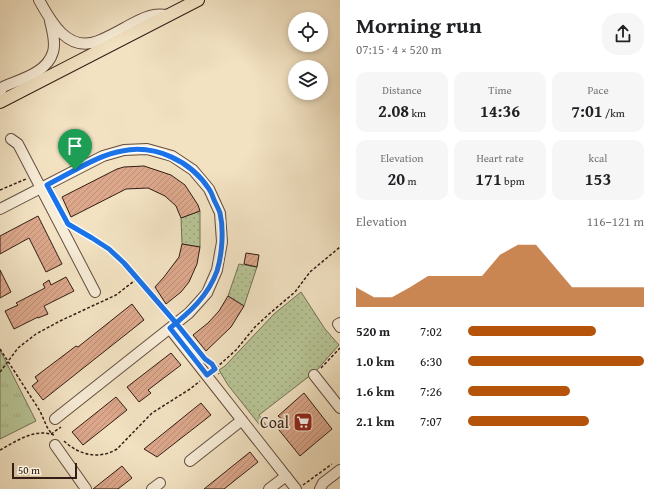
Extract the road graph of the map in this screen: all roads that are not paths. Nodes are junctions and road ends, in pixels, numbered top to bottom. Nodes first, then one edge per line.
1 (39, 0) edge
2 (198, 0) edge
3 (170, 15) junction
4 (50, 21) junction
5 (0, 92) edge
6 (0, 102) edge
7 (11, 139) dead end
8 (41, 188) junction
9 (0, 209) edge
10 (95, 292) dead end
11 (340, 323) edge
12 (173, 326) junction
13 (340, 327) edge
14 (314, 374) road end
15 (340, 408) edge
16 (55, 418) road end
17 (242, 420) junction
18 (59, 441) road end
19 (190, 461) dead end
20 (340, 470) edge
21 (286, 476) junction
22 (86, 489) edge
23 (269, 489) edge
24 (296, 489) edge
25 (320, 489) edge

1 - 4 street
2 - 3 main road
3 - 4 street
3 - 6 main road
4 - 5 street
7 - 8 street
8 - 9 street
8 - 10 street
8 - 12 street
11 - 13 street
12 - 16 street
12 - 17 street
14 - 15 street
17 - 19 street
17 - 21 street
18 - 22 street
20 - 25 street
21 - 23 street
21 - 24 street

